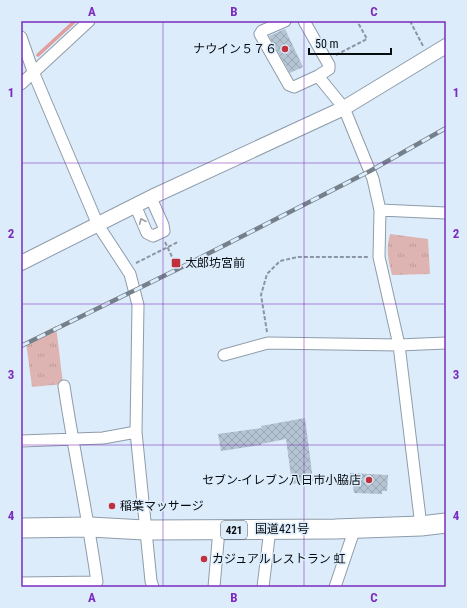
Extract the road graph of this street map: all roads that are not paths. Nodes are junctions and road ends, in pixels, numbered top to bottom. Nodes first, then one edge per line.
1 (89, 21) edge
2 (285, 21) edge
3 (304, 21) edge
4 (21, 37) edge
5 (446, 46) edge
6 (34, 74) junction
7 (318, 76) junction
8 (21, 84) edge
9 (344, 108) junction
10 (151, 198) junction
11 (136, 206) junction
12 (380, 210) junction
13 (446, 213) edge
14 (98, 225) junction
15 (21, 263) edge
16 (446, 343) edge
17 (399, 345) junction
18 (224, 355) dead end
19 (64, 386) dead end
20 (136, 432) junction
21 (72, 440) junction
22 (21, 441) edge
23 (446, 524) edge
24 (421, 526) junction
25 (90, 527) junction
26 (21, 528) edge
27 (355, 528) junction
28 (145, 530) junction
29 (219, 530) junction
30 (270, 530) junction
31 (21, 583) edge
32 (153, 587) edge
33 (214, 587) edge
34 (264, 587) edge
35 (335, 587) edge

1 - 6 street
2 - 7 street
3 - 7 street
4 - 6 street
5 - 9 street
6 - 8 street
6 - 14 street
7 - 9 street
9 - 10 street
9 - 12 street
10 - 11 street
10 -> 11 street
11 - 14 street
12 - 13 street
12 - 17 street
14 - 15 street
14 - 20 street
16 - 17 street
17 - 18 street
17 - 24 street
19 - 21 street
20 - 21 street
20 - 28 street
21 - 22 street
21 - 25 street
23 - 24 highway, 国道421号 / 421
24 - 27 highway, 国道421号 / 421
25 - 26 highway, 国道421号 / 421
25 - 28 highway, 国道421号 / 421
25 - 31 street
27 - 30 highway, 国道421号 / 421
27 - 35 street
28 - 29 highway, 国道421号 / 421
28 - 32 street
29 - 30 highway, 国道421号 / 421
29 - 33 street
30 - 34 street

